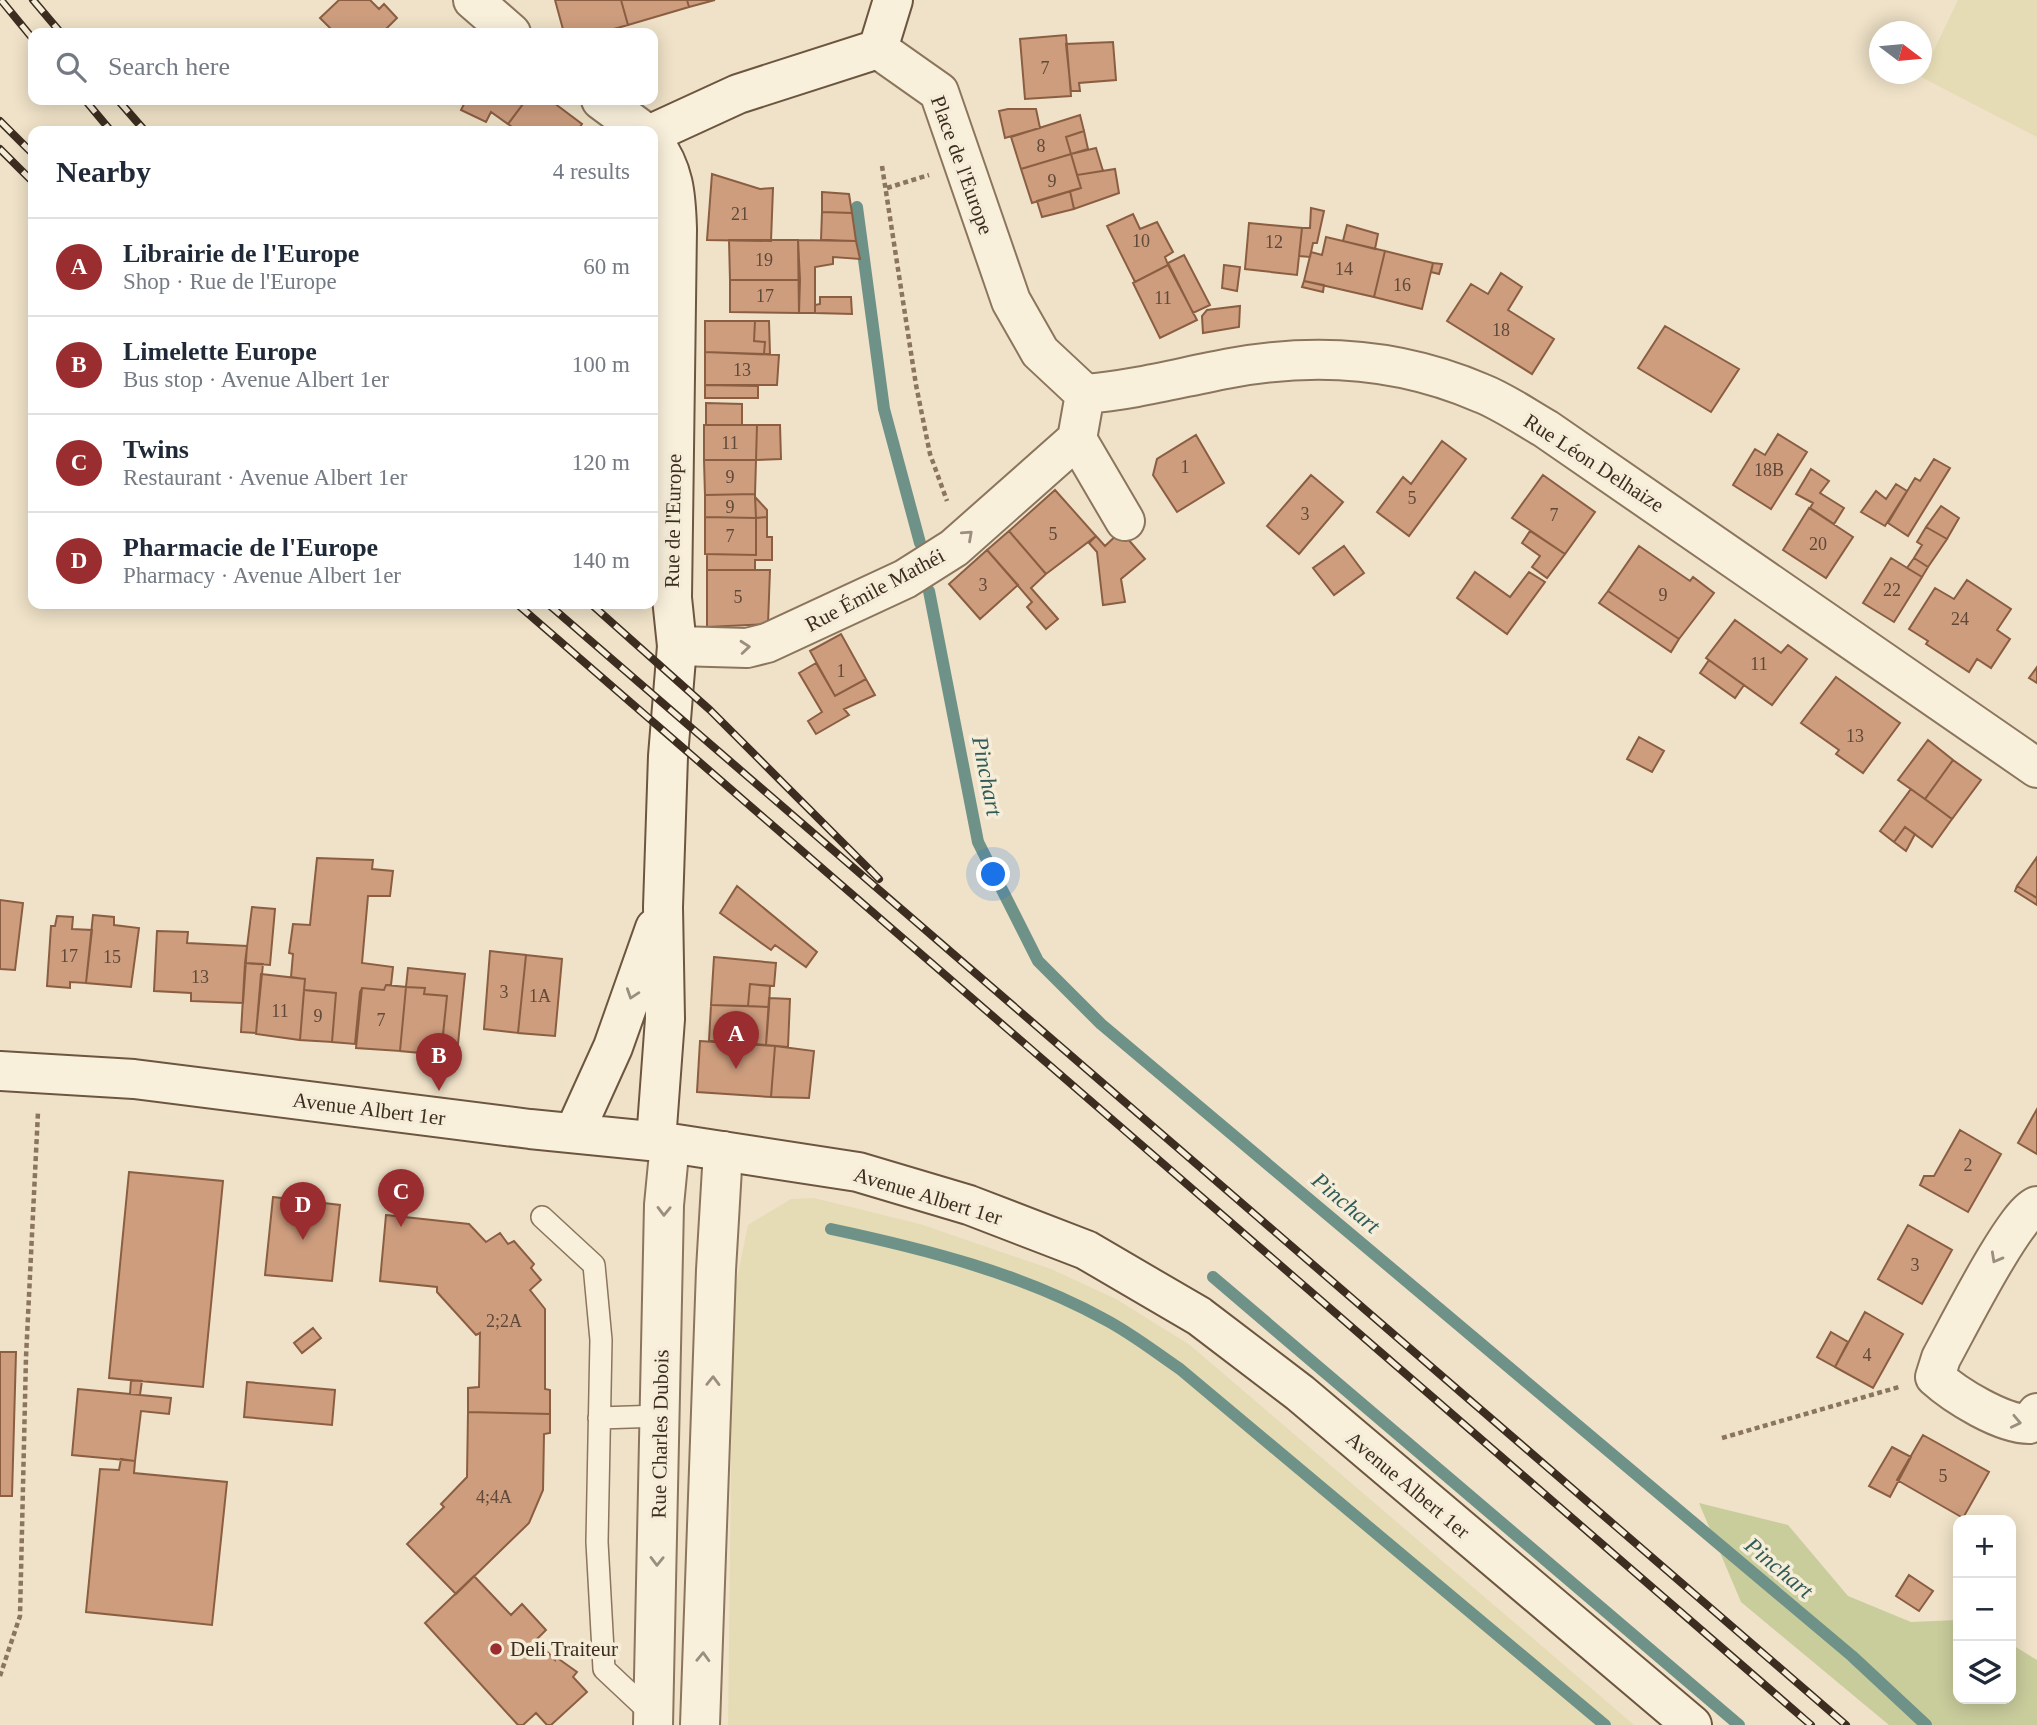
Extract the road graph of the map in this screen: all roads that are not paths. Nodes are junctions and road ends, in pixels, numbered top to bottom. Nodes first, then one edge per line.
1 (473, 0) edge
2 (893, 0) edge
3 (505, 28) edge
4 (878, 48) junction
5 (608, 105) edge
6 (636, 126) edge
7 (658, 131) edge
8 (658, 148) edge
9 (1085, 394) junction
10 (1077, 439) junction
11 (1125, 521) dead end
12 (677, 646) junction
13 (2037, 768) edge
14 (663, 907) junction
15 (0, 1071) edge
16 (573, 1133) junction
17 (663, 1142) junction
18 (723, 1151) junction
19 (2037, 1206) edge
20 (542, 1217) dead end
21 (2037, 1413) edge
22 (661, 1416) junction
23 (712, 1417) junction
24 (599, 1418) junction
25 (653, 1720) edge
26 (700, 1720) edge
27 (1692, 1725) edge

1 - 3 street
2 - 4 street
4 - 7 street
4 - 9 street, Place de l'Europe
5 - 6 street
8 - 12 street, Rue de l'Europe
9 - 10 street
9 - 13 street, Rue Léon Delhaize
10 - 11 street
12 -> 10 street, Rue Émile Mathéi
12 - 14 street, Rue de l'Europe
14 -> 16 street, Rue de l'Europe
14 - 17 street, Rue de l'Europe
15 - 16 street, Avenue Albert 1er
16 - 17 street, Avenue Albert 1er
17 - 18 street, Avenue Albert 1er
17 -> 22 street, Rue Charles Dubois
23 -> 18 street
18 - 27 street, Avenue Albert 1er
19 -> 21 street
20 - 24 lane
22 - 23 street
22 - 24 lane
22 -> 25 street, Rue Charles Dubois
26 -> 23 street
24 - 25 lane
25 - 26 street

